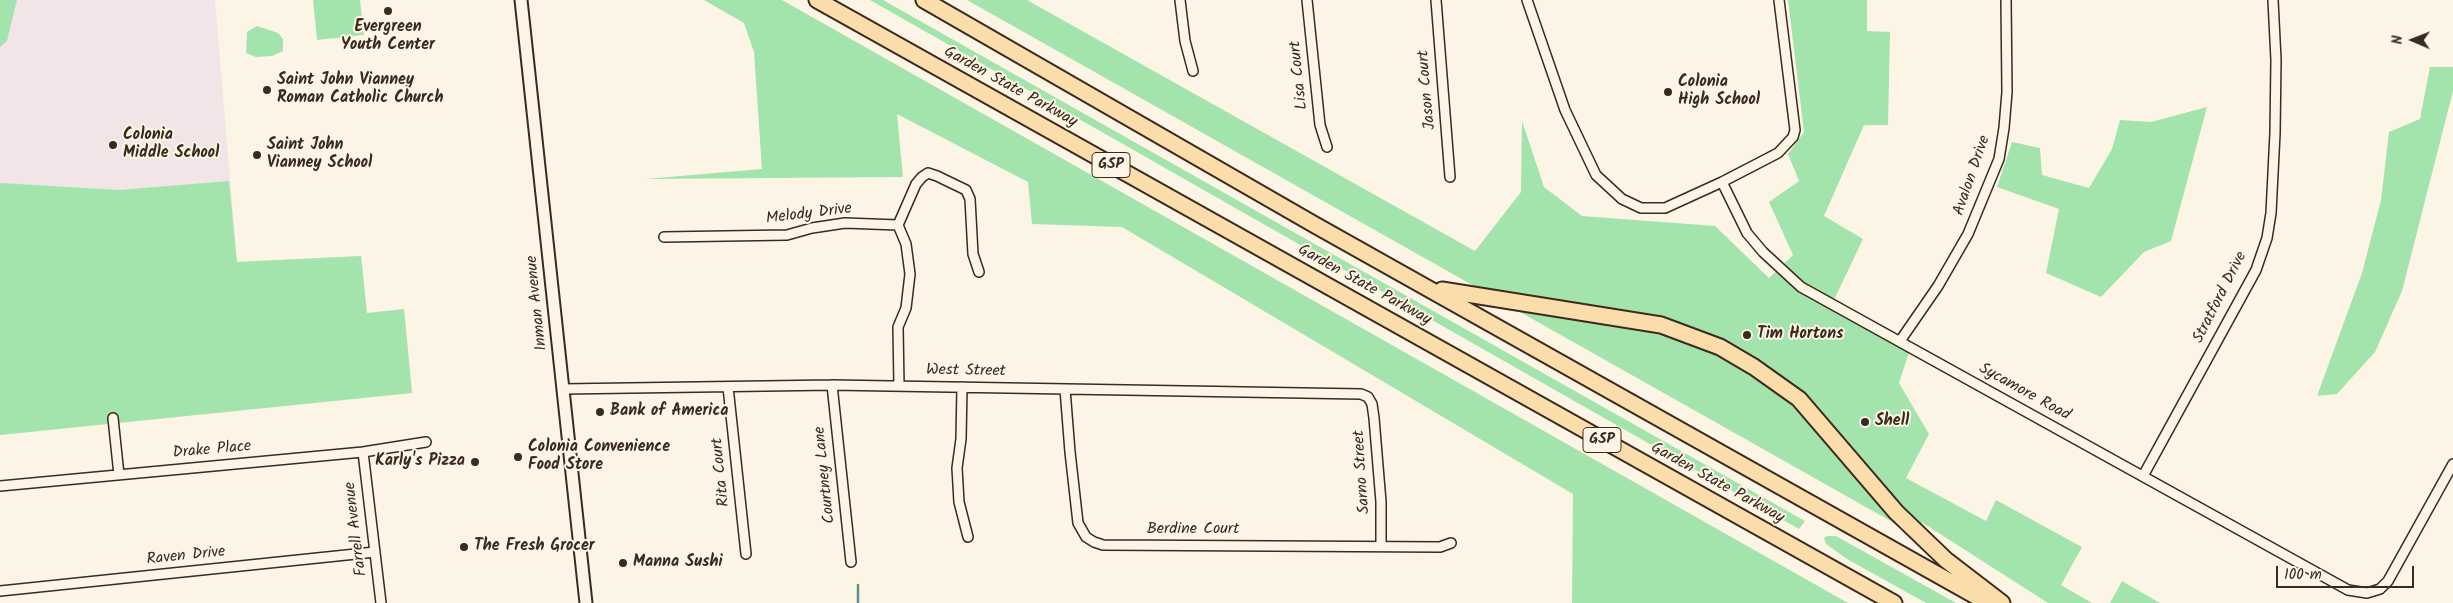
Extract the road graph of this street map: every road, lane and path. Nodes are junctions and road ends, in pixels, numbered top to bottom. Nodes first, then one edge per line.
1 (522, 0) edge
2 (817, 0) edge
3 (924, 0) edge
4 (1180, 0) edge
5 (1307, 0) edge
6 (1436, 0) edge
7 (1526, 0) edge
8 (1780, 0) edge
9 (2006, 0) edge
10 (2273, 0) edge
11 (1193, 71) dead end
12 (1327, 147) dead end
13 (1450, 177) dead end
14 (1722, 182) junction
15 (898, 225) junction
16 (664, 238) dead end
17 (979, 272) dead end
18 (1433, 289) junction
19 (1900, 340) junction
20 (832, 385) junction
21 (899, 386) junction
22 (728, 387) junction
23 (962, 387) junction
24 (563, 389) junction
25 (1066, 389) junction
26 (1368, 397) joint
27 (113, 418) dead end
28 (426, 442) dead end
29 (363, 452) junction
30 (2453, 464) edge
31 (119, 475) junction
32 (2143, 476) junction
33 (0, 486) edge
34 (968, 537) dead end
35 (1451, 543) dead end
36 (1380, 546) junction
37 (375, 552) junction
38 (746, 554) dead end
39 (851, 562) dead end
40 (0, 592) edge
41 (381, 603) edge
42 (586, 603) edge
43 (1894, 603) edge
44 (1988, 603) edge
45 (2002, 603) edge

1 - 24 main road, Inman Avenue
2 - 43 highway, Garden State Parkway / GSP
3 - 18 highway, Garden State Parkway
4 - 11 street
5 - 12 street, Lisa Court
6 - 13 street, Jason Court
7 - 14 street
8 - 14 street
9 - 19 street, Avalon Drive
10 - 32 street, Stratford Drive
14 - 19 street, Sycamore Road
15 - 16 street, Melody Drive
15 - 17 street
15 - 21 street
18 - 44 highway, Garden State Parkway
18 - 45 highway
19 - 32 street, Sycamore Road
20 - 21 street, West Street
20 - 22 street, West Street
20 - 39 street, Courtney Lane
21 - 23 street, West Street
22 - 24 street, West Street
22 - 38 street, Rita Court
23 - 25 street, West Street
23 - 34 street
24 - 42 main road, Inman Avenue
25 - 26 street, West Street
25 - 36 street, Berdine Court
26 - 36 street, Sarno Street
27 - 31 street
28 - 29 street, Drake Place
29 - 31 street, Drake Place
29 - 37 street, Farrell Avenue
30 - 32 street, Sycamore Road
31 - 33 street, Drake Place
35 - 36 street, Berdine Court
37 - 40 street, Raven Drive
37 - 41 street, Farrell Avenue

